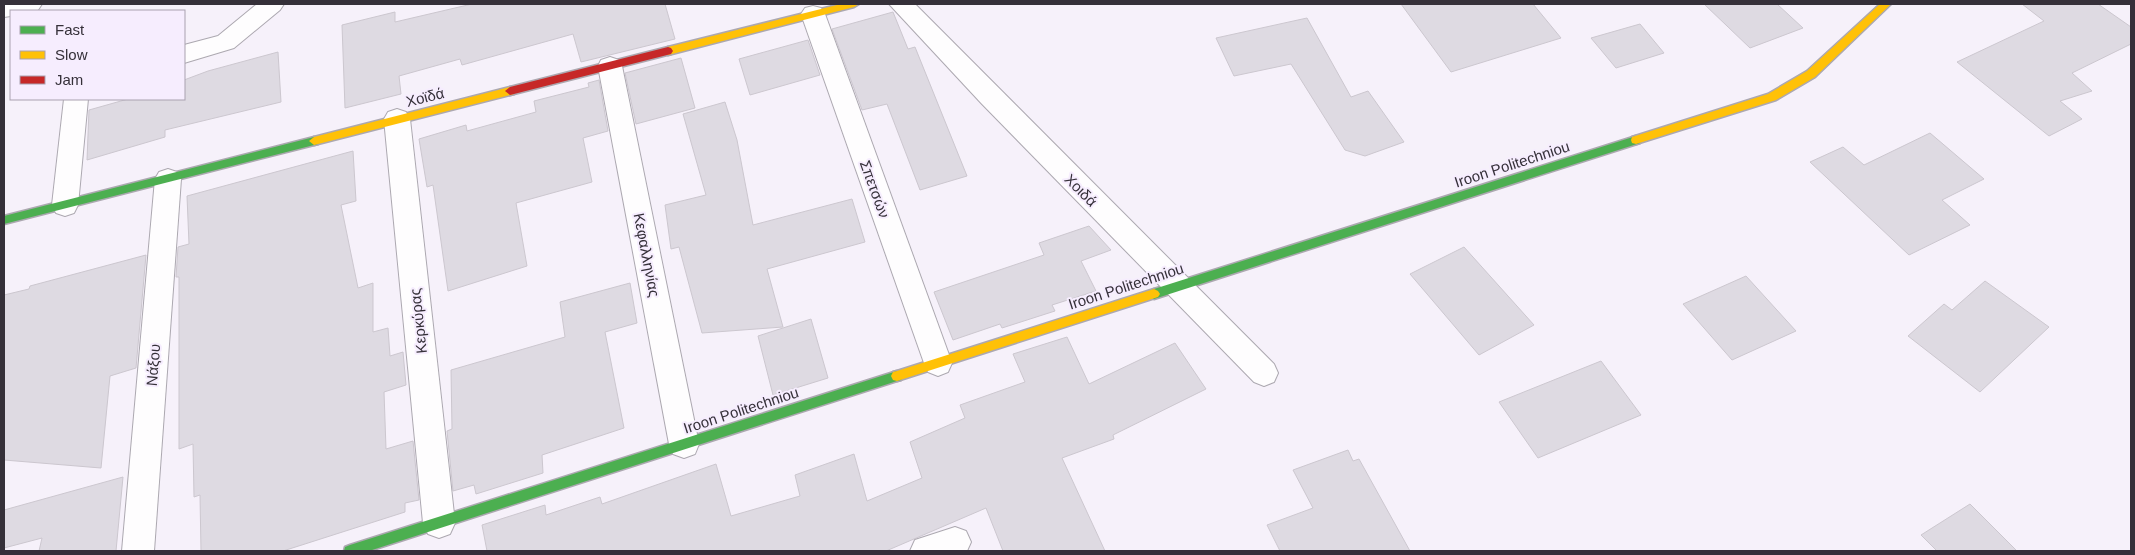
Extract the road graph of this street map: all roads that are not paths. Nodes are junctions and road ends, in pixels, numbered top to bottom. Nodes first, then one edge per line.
1 (30, 4) edge
2 (272, 4) edge
3 (854, 4) edge
4 (901, 4) edge
5 (1886, 4) edge
6 (4, 9) edge
7 (812, 14) junction
8 (185, 54) edge
9 (610, 66) junction
10 (76, 100) edge
11 (397, 119) junction
12 (168, 179) junction
13 (65, 205) junction
14 (4, 220) edge
15 (1179, 285) junction
16 (938, 363) junction
17 (1264, 373) dead end
18 (684, 444) junction
19 (439, 523) junction
20 (956, 542) dead end
21 (138, 551) edge
22 (350, 551) edge
23 (926, 551) edge

1 - 6 street
2 - 8 street
3 - 7 street, Χοϊδά
4 - 15 street, Χοιδά
5 - 15 street, Iroon Politechniou
7 - 9 street, Χοϊδά
7 - 16 street, Σπετσών
9 - 11 street, Χοϊδά
9 - 18 street, Κεφαλληνίας
10 - 13 street
11 - 12 street, Χοϊδά
11 - 19 street, Κερκύρας
12 - 13 street, Χοϊδά
12 - 21 street, Νάξου
13 - 14 street, Χοϊδά
15 - 16 street, Iroon Politechniou
15 - 17 street, Χοιδά
16 - 18 street, Iroon Politechniou
18 - 19 street, Iroon Politechniou
19 - 22 street, Iroon Politechniou
20 - 23 street

